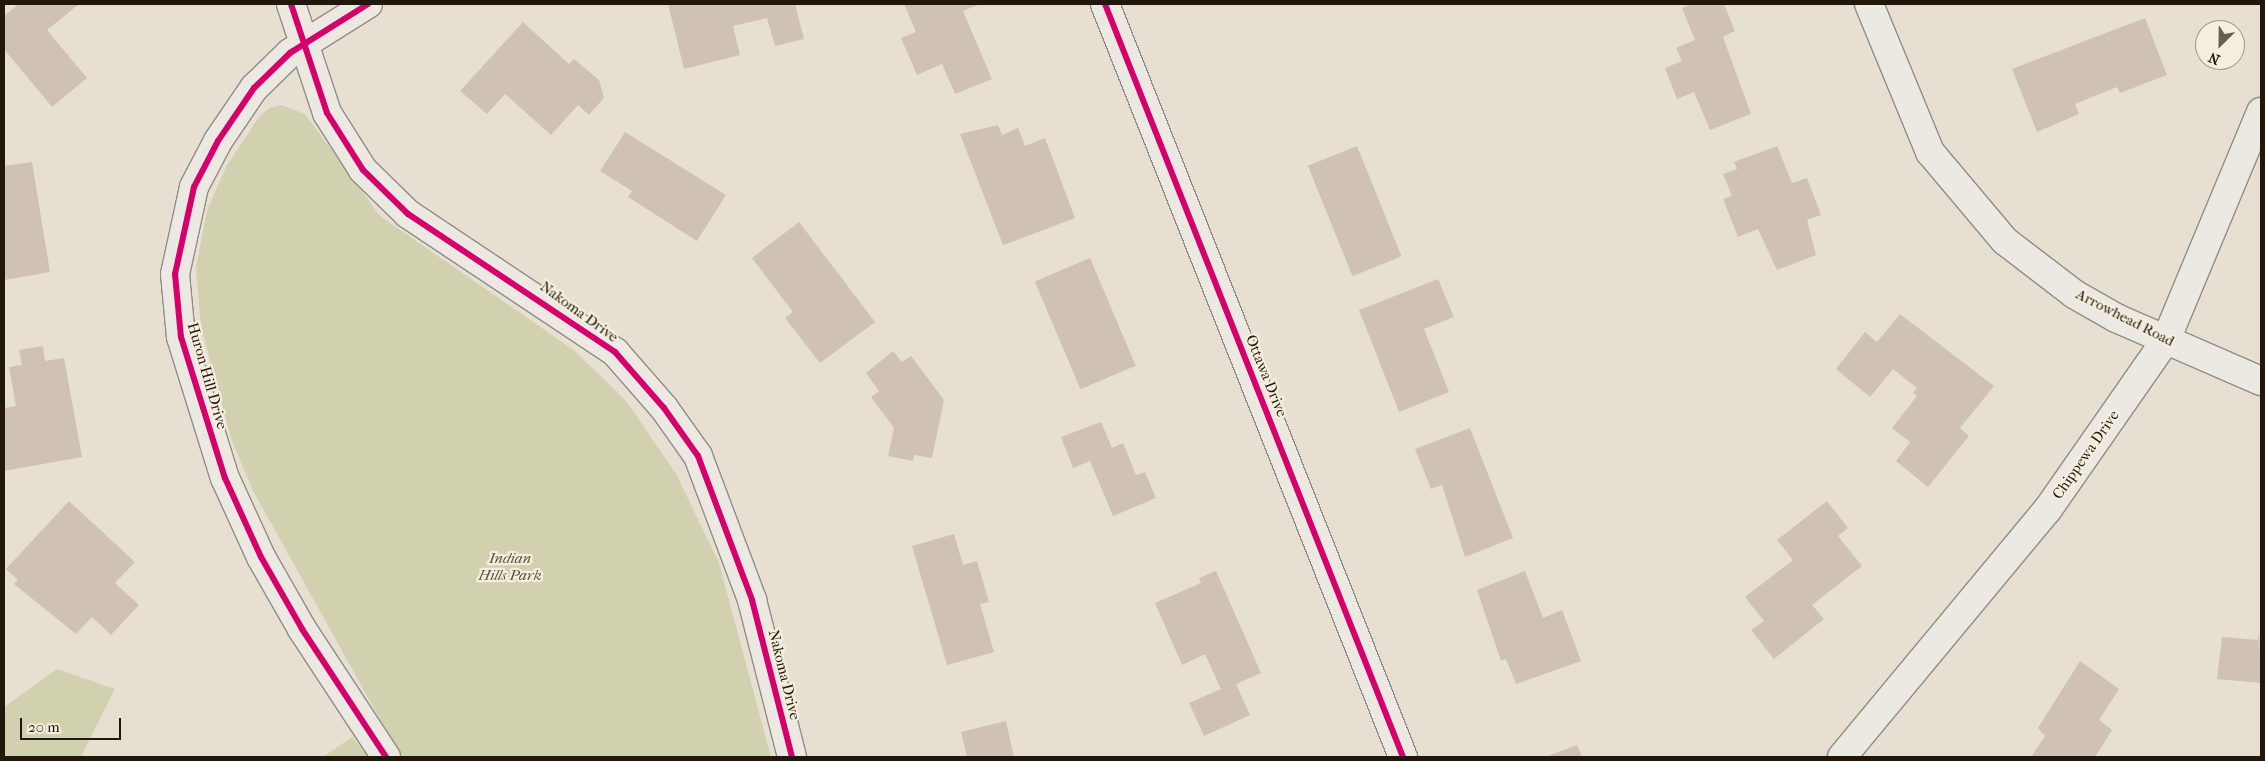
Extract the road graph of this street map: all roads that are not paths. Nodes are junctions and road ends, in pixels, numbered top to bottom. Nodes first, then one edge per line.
1 (291, 4) edge
2 (368, 4) edge
3 (1105, 4) edge
4 (1869, 4) edge
5 (304, 44) junction
6 (2261, 112) edge
7 (2166, 340) junction
8 (2261, 381) edge
9 (386, 757) edge
10 (792, 757) edge
11 (1404, 757) edge
12 (1842, 757) edge

1 - 5 street, Nakoma Drive
2 - 5 street, Huron Hill Drive
3 - 11 street, Ottawa Drive
4 - 7 street, Arrowhead Road
5 - 9 street, Huron Hill Drive
5 - 10 street, Nakoma Drive
6 - 7 street, Chippewa Drive
7 - 8 street, Arrowhead Road
7 - 12 street, Chippewa Drive

